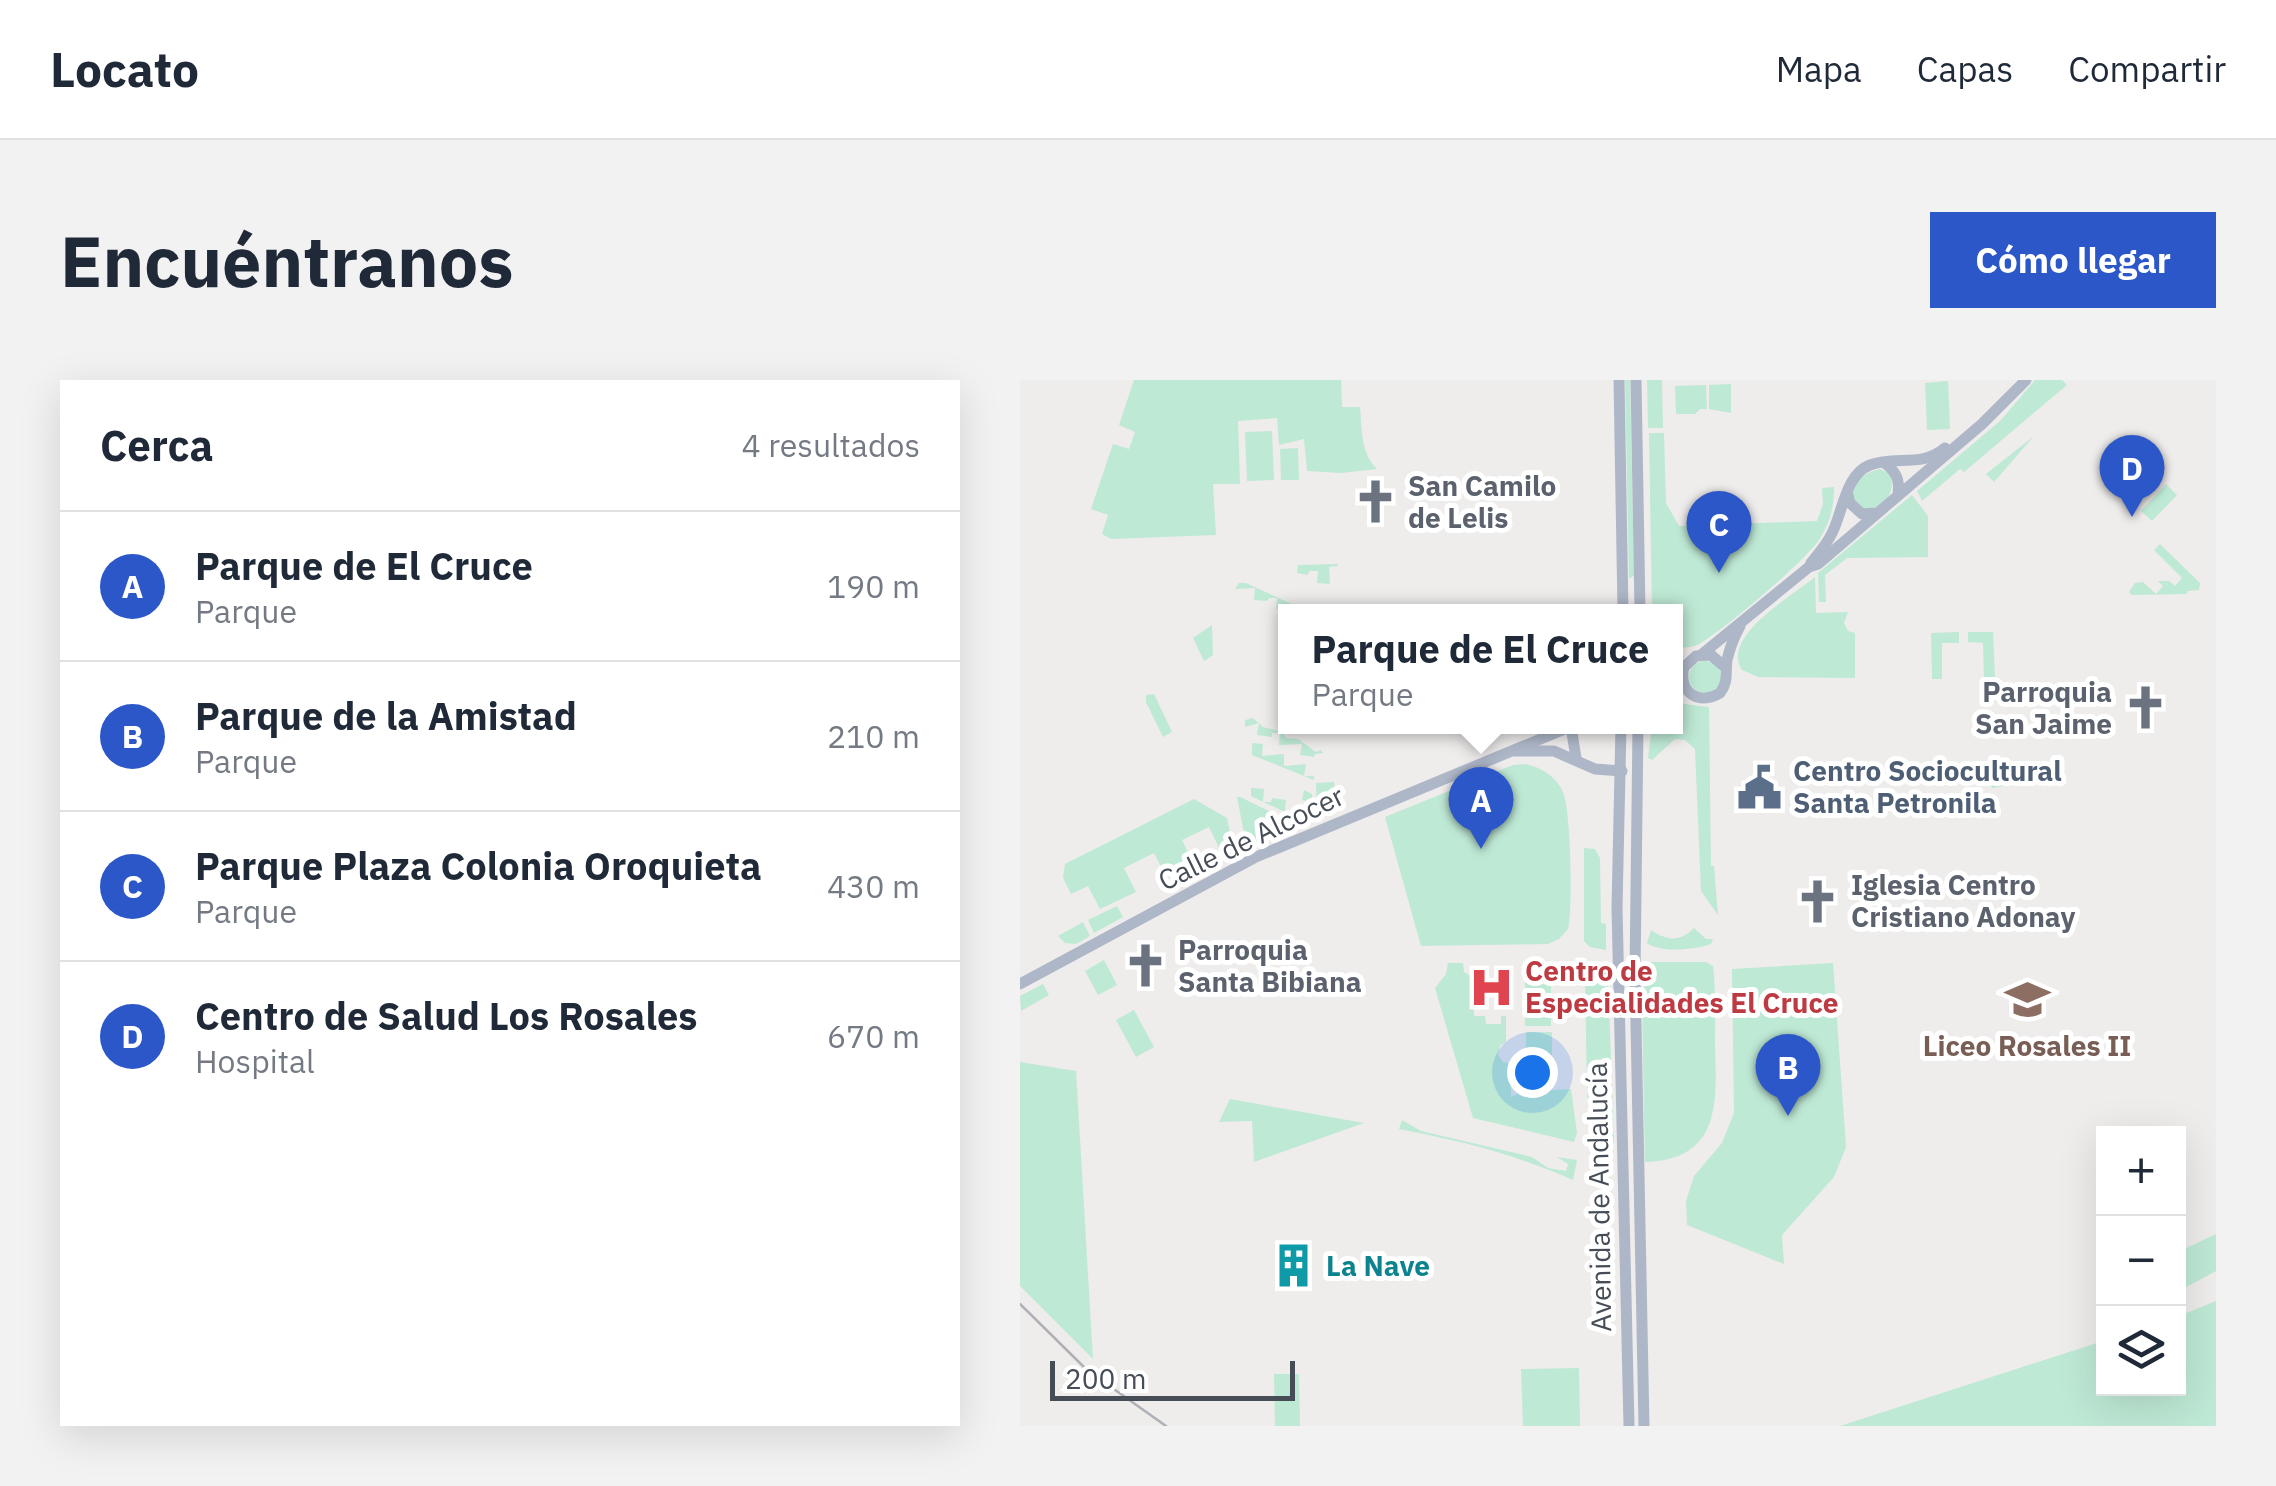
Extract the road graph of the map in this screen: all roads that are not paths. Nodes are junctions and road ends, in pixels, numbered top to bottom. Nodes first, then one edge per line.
1 (1620, 380) edge
2 (1636, 380) edge
3 (2023, 380) edge
4 (1885, 464) junction
5 (1848, 495) junction
6 (1898, 495) junction
7 (1877, 513) junction
8 (1809, 567) junction
9 (1623, 604) edge
10 (1640, 604) edge
11 (1740, 626) junction
12 (1696, 657) junction
13 (1683, 658) edge
14 (1726, 668) junction
15 (1683, 676) edge
16 (1683, 679) edge
17 (1691, 695) junction
18 (1683, 697) edge
19 (1555, 734) edge
20 (1572, 734) edge
21 (1621, 734) edge
22 (1638, 734) edge
23 (1646, 734) edge
24 (1511, 751) junction
25 (1576, 758) junction
26 (1640, 766) junction
27 (1619, 772) junction
28 (1020, 984) edge
29 (1629, 1426) edge
30 (1644, 1426) edge

1 - 9 main road
2 - 10 main road
3 - 4 main road
3 - 6 main road
4 - 5 main road
4 - 6 main road
5 - 7 main road
5 - 8 main road
6 - 7 main road
7 - 8 main road
8 - 11 main road
11 - 12 main road
11 - 14 main road
12 - 13 main road
12 - 14 main road
12 - 15 main road
14 - 17 main road
16 - 17 main road
17 - 18 main road
19 - 24 main road, Calle de Alcocer
20 - 25 main road
21 - 27 main road, Avenida de Andalucía
22 - 26 main road, Avenida de Andalucía
23 - 26 main road, Avenida de Andalucía
24 - 25 main road, Calle de Alcocer
24 - 28 main road, Calle de Alcocer
25 - 27 main road, Calle de Alcocer
26 - 27 main road
26 - 30 main road, Avenida de Andalucía
27 - 29 main road, Avenida de Andalucía

